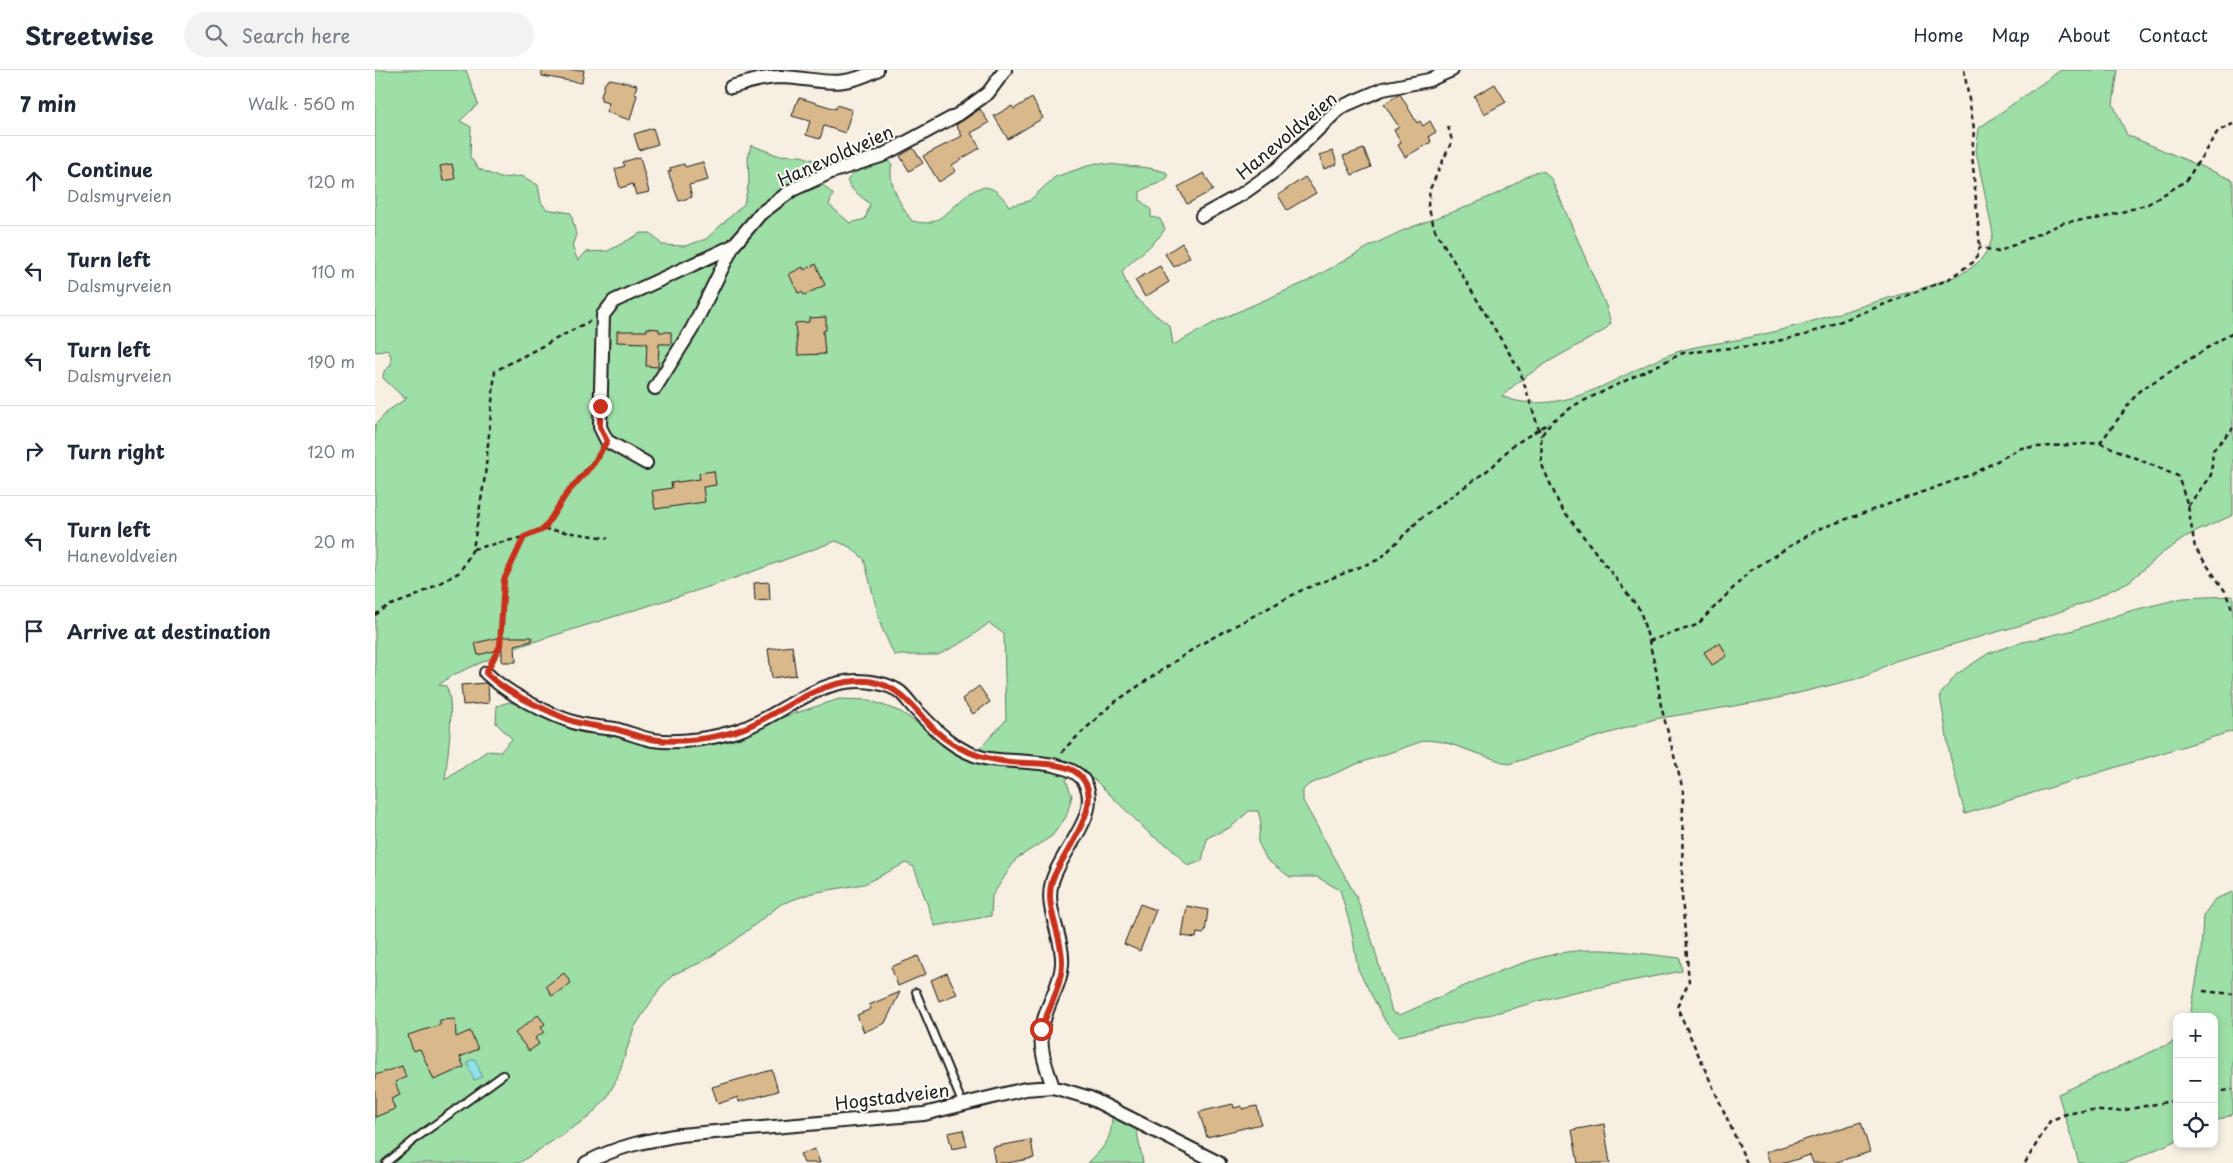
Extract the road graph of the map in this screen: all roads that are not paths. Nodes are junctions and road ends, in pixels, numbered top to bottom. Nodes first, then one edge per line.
1 (877, 70) edge
2 (1005, 70) edge
3 (1451, 70) edge
4 (777, 74) edge
5 (731, 87) dead end
6 (1202, 216) dead end
7 (733, 246) junction
8 (655, 388) dead end
9 (647, 463) dead end
10 (486, 673) road end
11 (916, 992) dead end
12 (503, 1075) dead end
13 (1053, 1087) junction
14 (963, 1105) junction
15 (386, 1163) edge
16 (586, 1163) edge
17 (1219, 1163) edge

1 - 4 street
2 - 7 street, Hanevoldveien
3 - 6 street, Hanevoldveien
4 - 5 street
7 - 8 street, Hanevoldveien
7 - 9 street, Hanevoldveien
10 - 13 street
11 - 14 lane
12 - 15 lane
13 - 14 street, Hogstadveien
13 - 17 street, Hogstadveien
14 - 16 street, Hogstadveien

